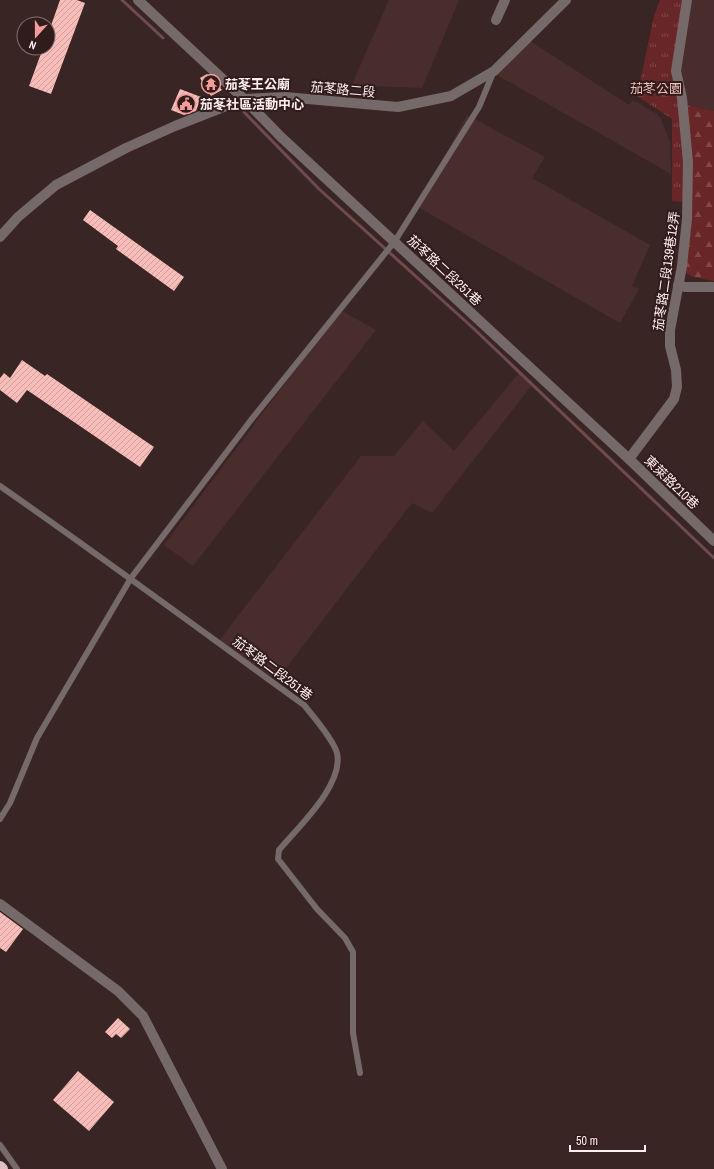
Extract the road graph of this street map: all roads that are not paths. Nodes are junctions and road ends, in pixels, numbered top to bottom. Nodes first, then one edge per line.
1 (138, 0) edge
2 (505, 0) edge
3 (566, 0) edge
4 (687, 0) edge
5 (496, 20) dead end
6 (494, 71) junction
7 (244, 99) junction
8 (0, 238) edge
9 (395, 241) junction
10 (678, 285) junction
11 (714, 287) edge
12 (629, 459) junction
13 (0, 486) edge
14 (714, 541) edge
15 (131, 578) junction
16 (0, 819) edge
17 (0, 904) edge
18 (360, 1073) dead end
19 (0, 1145) edge
20 (17, 1169) edge
21 (222, 1169) edge

1 - 7 street, 茄苳路二段251巷
2 - 5 street
3 - 6 street, 茄苳路二段
4 - 10 street, 茄苳路二段139巷12弄
6 - 7 street, 茄苳路二段
6 - 9 lane
7 - 8 street, 茄苳路二段
7 - 9 street, 茄苳路二段251巷
9 - 12 street, 茄苳路二段251巷
9 - 15 lane
10 - 11 street
10 - 12 street, 茄苳路二段139巷12弄
12 - 14 street, 東萊路210巷
13 - 15 lane, 茄苳路二段251巷
15 - 16 lane
15 - 18 lane, 茄苳路二段251巷
17 - 21 street
19 - 20 lane

